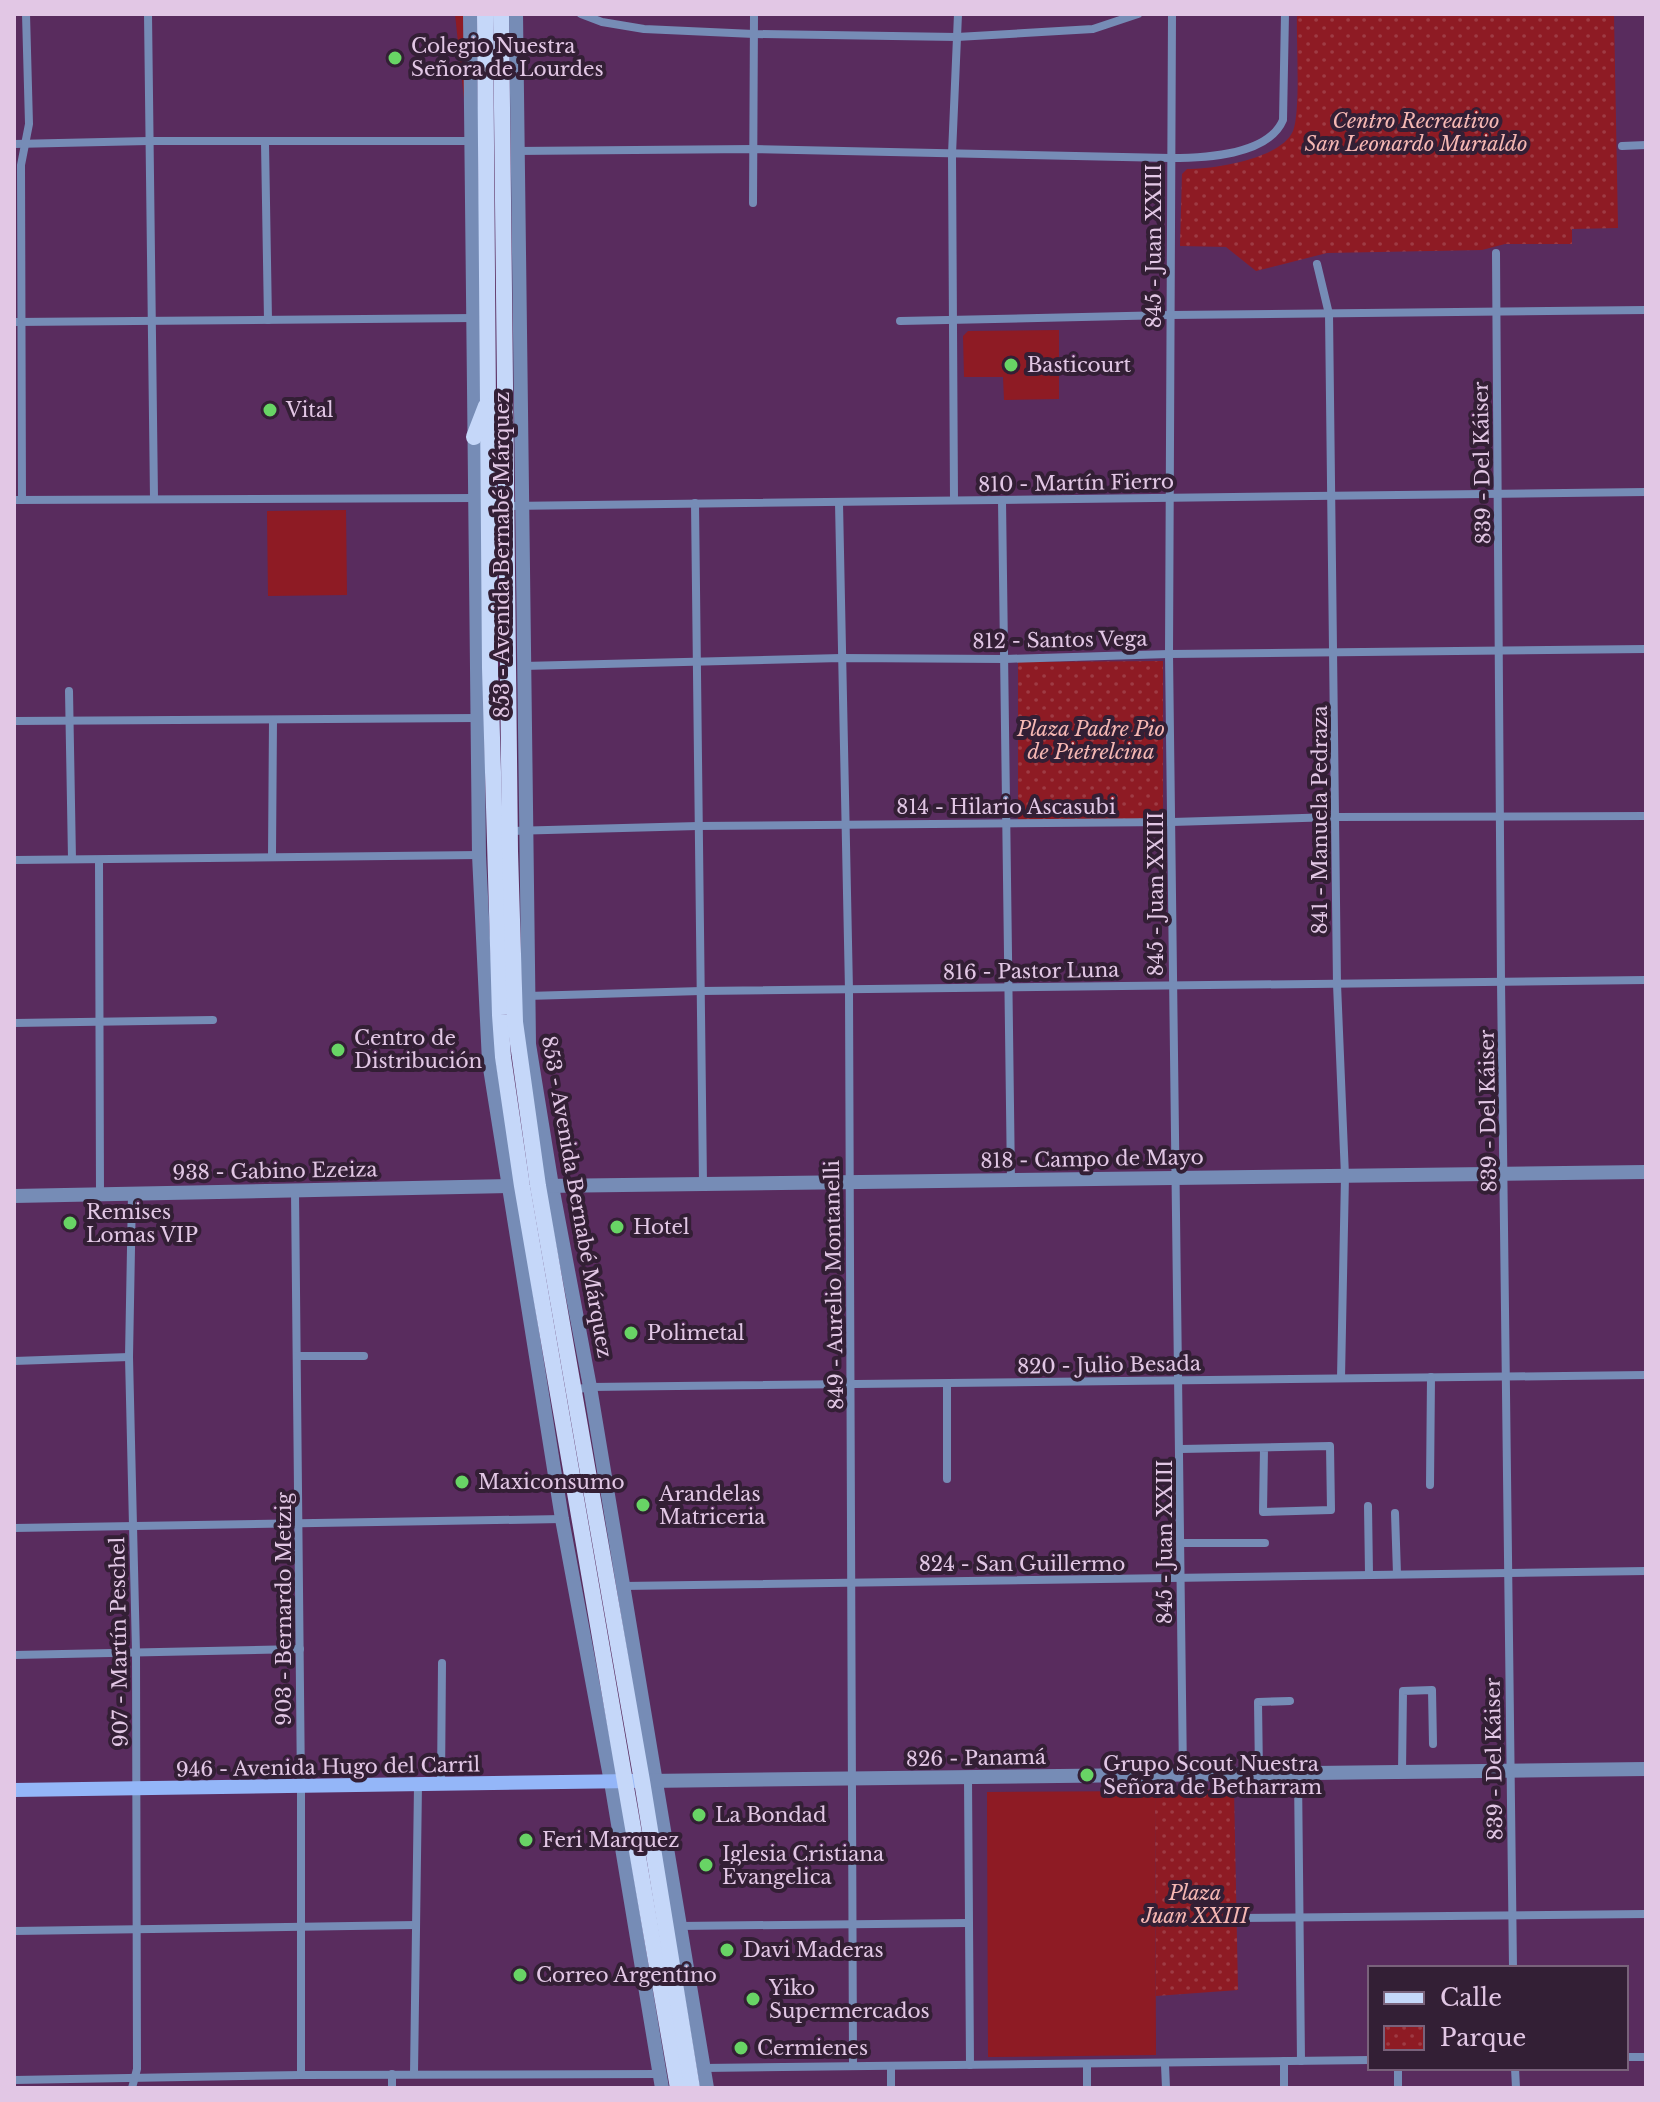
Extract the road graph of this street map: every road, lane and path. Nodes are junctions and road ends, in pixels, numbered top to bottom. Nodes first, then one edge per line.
1 (26, 14) edge
2 (148, 14) edge
3 (470, 14) edge
4 (485, 14) edge
5 (501, 14) edge
6 (516, 14) edge
7 (581, 14) edge
8 (754, 14) edge
9 (958, 14) edge
10 (1138, 14) edge
11 (1172, 14) edge
12 (1285, 14) edge
13 (754, 34) junction
14 (957, 37) junction
15 (148, 141) junction
16 (473, 141) junction
17 (265, 143) junction
18 (14, 144) edge
19 (26, 144) junction
20 (1646, 145) edge
21 (1622, 146) dead end
22 (754, 149) junction
23 (511, 151) junction
24 (952, 154) junction
25 (1170, 158) junction
26 (753, 203) dead end
27 (1496, 253) dead end
28 (1317, 264) dead end
29 (1646, 310) edge
30 (1496, 312) junction
31 (1329, 314) junction
32 (1170, 315) junction
33 (475, 318) junction
34 (953, 319) junction
35 (268, 320) junction
36 (151, 321) junction
37 (900, 321) dead end
38 (17, 322) edge
39 (489, 397) junction
40 (474, 437) junction
41 (1646, 492) edge
42 (1498, 495) junction
43 (1333, 496) junction
44 (154, 498) junction
45 (475, 498) junction
46 (1168, 498) junction
47 (18, 500) edge
48 (954, 500) junction
49 (1002, 500) junction
50 (695, 503) junction
51 (839, 503) junction
52 (514, 506) junction
53 (1646, 649) edge
54 (1500, 650) junction
55 (1335, 652) junction
56 (1169, 654) junction
57 (841, 658) junction
58 (1005, 659) junction
59 (697, 661) junction
60 (515, 667) junction
61 (483, 668) junction
62 (69, 691) dead end
63 (476, 718) junction
64 (69, 720) junction
65 (273, 720) junction
66 (14, 721) edge
67 (1646, 816) edge
68 (1335, 817) junction
69 (1501, 817) junction
70 (1007, 822) junction
71 (1172, 822) junction
72 (846, 825) junction
73 (698, 826) junction
74 (517, 831) junction
75 (479, 855) junction
76 (272, 856) junction
77 (72, 859) junction
78 (14, 860) edge
79 (99, 860) junction
80 (1646, 980) edge
81 (1501, 981) junction
82 (1337, 984) junction
83 (1172, 985) junction
84 (1010, 988) junction
85 (849, 990) junction
86 (701, 991) junction
87 (520, 996) junction
88 (500, 1015) junction
89 (213, 1020) dead end
90 (98, 1022) junction
91 (14, 1023) edge
92 (488, 1045) junction
93 (1646, 1172) edge
94 (1505, 1175) junction
95 (1345, 1176) junction
96 (1175, 1178) junction
97 (1011, 1181) junction
98 (849, 1182) junction
99 (703, 1184) junction
100 (530, 1186) junction
101 (295, 1191) junction
102 (100, 1194) junction
103 (132, 1194) junction
104 (14, 1196) edge
105 (297, 1356) junction
106 (364, 1356) dead end
107 (129, 1357) junction
108 (14, 1361) edge
109 (1646, 1375) edge
110 (1507, 1376) junction
111 (1431, 1377) junction
112 (1341, 1378) junction
113 (1179, 1380) junction
114 (947, 1384) junction
115 (852, 1385) junction
116 (590, 1387) junction
117 (573, 1390) junction
118 (1264, 1448) junction
119 (1181, 1449) junction
120 (947, 1479) dead end
121 (1430, 1485) dead end
122 (1368, 1506) dead end
123 (1395, 1513) dead end
124 (562, 1519) junction
125 (299, 1523) junction
126 (14, 1528) edge
127 (132, 1528) junction
128 (1182, 1543) junction
129 (1265, 1543) dead end
130 (1646, 1571) edge
131 (1369, 1574) junction
132 (1397, 1574) junction
133 (1508, 1574) junction
134 (1181, 1578) junction
135 (853, 1581) junction
136 (607, 1587) junction
137 (300, 1649) junction
138 (136, 1652) junction
139 (14, 1655) edge
140 (442, 1663) dead end
141 (1290, 1701) dead end
142 (1433, 1744) dead end
143 (1646, 1769) edge
144 (1509, 1770) junction
145 (1402, 1772) junction
146 (1259, 1774) junction
147 (1298, 1774) junction
148 (1183, 1775) junction
149 (853, 1779) junction
150 (968, 1779) junction
151 (633, 1781) junction
152 (441, 1784) junction
153 (418, 1785) junction
154 (301, 1788) junction
155 (14, 1790) edge
156 (138, 1790) junction
157 (1511, 1914) junction
158 (1646, 1914) edge
159 (1300, 1917) junction
160 (1235, 1918) dead end
161 (853, 1923) junction
162 (968, 1923) junction
163 (416, 1925) junction
164 (679, 1926) junction
165 (300, 1927) junction
166 (137, 1930) junction
167 (14, 1931) edge
168 (1513, 1966) edge
169 (1368, 2060) edge
170 (1284, 2061) junction
171 (1301, 2061) junction
172 (970, 2065) junction
173 (1087, 2065) junction
174 (1165, 2065) junction
175 (853, 2066) junction
176 (891, 2066) junction
177 (697, 2070) junction
178 (392, 2074) junction
179 (414, 2074) junction
180 (301, 2075) junction
181 (259, 2076) junction
182 (505, 2076) junction
183 (14, 2080) edge
184 (660, 2081) edge
185 (133, 2083) edge
186 (260, 2088) edge
187 (392, 2088) edge
188 (505, 2088) edge
189 (678, 2088) edge
190 (692, 2088) edge
191 (707, 2088) edge
192 (891, 2088) edge
193 (1087, 2088) edge
194 (1166, 2088) edge
195 (1284, 2088) edge

1 - 19 street
2 - 15 street
3 - 16 street, 853 - Avenida Bernabé Márquez
4 - 39 main road, 853 - Avenida Bernabé Márquez
5 - 23 main road, 853 - Avenida Bernabé Márquez
6 - 23 street, 853 - Avenida Bernabé Márquez
7 - 13 street
8 - 13 street
9 - 14 street
10 - 14 street
11 - 25 street, 845 - Juan XXIII
12 - 25 street
13 - 14 street
13 - 22 street
14 - 24 street
15 - 17 street
15 - 19 street
15 - 36 street
16 - 17 street
16 - 33 street, 853 - Avenida Bernabé Márquez
17 - 35 street
18 - 19 street
19 - 38 street
20 - 21 street
22 - 23 street
22 - 24 street
22 - 26 street
23 - 52 main road, 853 - Avenida Bernabé Márquez
24 - 25 street
24 - 34 street
25 - 32 street, 845 - Juan XXIII
27 - 30 street, 839 - Del Káiser
28 - 31 street, 841 - Manuela Pedraza
29 - 30 street
30 - 31 street
30 - 42 street, 839 - Del Káiser
31 - 32 street
31 - 43 street, 841 - Manuela Pedraza
32 - 34 street
32 - 46 street, 845 - Juan XXIII
33 - 35 street
33 - 40 street, 853 - Avenida Bernabé Márquez
34 - 37 street
34 - 48 street
35 - 36 street
36 - 38 street
36 - 44 street
38 - 47 street
39 - 40 main road
39 - 61 main road, 853 - Avenida Bernabé Márquez
40 - 45 street, 853 - Avenida Bernabé Márquez
41 - 42 street, 810 - Martín Fierro
42 - 43 street, 810 - Martín Fierro
42 - 54 street, 839 - Del Káiser
43 - 46 street, 810 - Martín Fierro
43 - 55 street, 841 - Manuela Pedraza
44 - 45 street
44 - 47 street
45 - 61 street, 853 - Avenida Bernabé Márquez
46 - 49 street, 810 - Martín Fierro
46 - 56 street, 845 - Juan XXIII
48 - 49 street, 810 - Martín Fierro
48 - 51 street, 810 - Martín Fierro
49 - 58 street
50 - 51 street, 810 - Martín Fierro
50 - 52 street, 810 - Martín Fierro
50 - 59 street
51 - 57 street, 849 - Aurelio Montanelli
52 - 60 main road, 853 - Avenida Bernabé Márquez
53 - 54 street, 812 - Santos Vega
54 - 55 street, 812 - Santos Vega
54 - 69 street, 839 - Del Káiser
55 - 56 street, 812 - Santos Vega
55 - 68 street, 841 - Manuela Pedraza
56 - 58 street, 812 - Santos Vega
56 - 71 street, 845 - Juan XXIII
57 - 58 street, 812 - Santos Vega
57 - 59 street, 812 - Santos Vega
57 - 72 street, 849 - Aurelio Montanelli
58 - 70 street
59 - 60 street, 812 - Santos Vega
59 - 73 street
60 - 61 street, 812 - Santos Vega
60 - 74 main road, 853 - Avenida Bernabé Márquez
61 - 63 street, 853 - Avenida Bernabé Márquez
61 - 88 main road, 853 - Avenida Bernabé Márquez
62 - 64 street
63 - 65 street
63 - 75 street, 853 - Avenida Bernabé Márquez
64 - 65 street
64 - 66 street
64 - 77 street
65 - 76 street
67 - 69 street, 814 - Hilario Ascasubi
68 - 69 street, 814 - Hilario Ascasubi
68 - 71 street, 814 - Hilario Ascasubi
68 - 82 street, 841 - Manuela Pedraza
69 - 81 street, 839 - Del Káiser
70 - 71 street, 814 - Hilario Ascasubi
70 - 72 street, 814 - Hilario Ascasubi
70 - 84 street
71 - 83 street, 845 - Juan XXIII
72 - 73 street, 814 - Hilario Ascasubi
72 - 85 street, 849 - Aurelio Montanelli
73 - 74 street, 814 - Hilario Ascasubi
73 - 86 street
74 - 87 main road, 853 - Avenida Bernabé Márquez
75 - 76 street
75 - 92 street, 853 - Avenida Bernabé Márquez
76 - 79 street
77 - 78 street
77 - 79 street
79 - 90 street
80 - 81 street, 816 - Pastor Luna
81 - 82 street, 816 - Pastor Luna
81 - 94 street, 839 - Del Káiser
82 - 83 street, 816 - Pastor Luna
82 - 95 street, 841 - Manuela Pedraza
83 - 84 street, 816 - Pastor Luna
83 - 96 street, 845 - Juan XXIII
84 - 85 street, 816 - Pastor Luna
84 - 97 street
85 - 86 street, 816 - Pastor Luna
85 - 98 street, 849 - Aurelio Montanelli
86 - 87 street, 816 - Pastor Luna
86 - 99 street
87 - 100 main road, 853 - Avenida Bernabé Márquez
88 - 92 main road
88 - 100 main road, 853 - Avenida Bernabé Márquez
89 - 90 street
90 - 91 street
90 - 102 street
92 - 100 street, 853 - Avenida Bernabé Márquez
93 - 94 street, 818 - Campo de Mayo
94 - 95 street, 818 - Campo de Mayo
94 - 110 street, 839 - Del Káiser
95 - 96 street, 818 - Campo de Mayo
95 - 112 street, 841 - Manuela Pedraza
96 - 97 street, 818 - Campo de Mayo
96 - 113 street, 845 - Juan XXIII
97 - 98 street, 818 - Campo de Mayo
98 - 99 street, 818 - Campo de Mayo
98 - 115 street, 849 - Aurelio Montanelli
99 - 100 street, 818 - Campo de Mayo
100 - 101 street, 938 - Gabino Ezeiza
100 - 116 street, 853 - Avenida Bernabé Márquez
100 - 117 main road, 853 - Avenida Bernabé Márquez
100 - 124 street, 853 - Avenida Bernabé Márquez
100 - 136 main road, 853 - Avenida Bernabé Márquez
101 - 103 street, 938 - Gabino Ezeiza
101 - 105 street, 903 - Bernardo Metzig
102 - 103 street, 938 - Gabino Ezeiza
102 - 104 street, 938 - Gabino Ezeiza
103 - 107 street, 907 - Martín Peschel
105 - 106 street
105 - 125 street, 903 - Bernardo Metzig
107 - 108 street
107 - 127 street, 907 - Martín Peschel
109 - 110 street, 820 - Julio Besada
110 - 111 street, 820 - Julio Besada
110 - 133 street, 839 - Del Káiser
111 - 112 street, 820 - Julio Besada
111 - 121 street
112 - 113 street, 820 - Julio Besada
113 - 114 street, 820 - Julio Besada
113 - 119 street, 845 - Juan XXIII
114 - 115 street, 820 - Julio Besada
114 - 120 street
115 - 116 street, 820 - Julio Besada
115 - 135 street, 849 - Aurelio Montanelli
116 - 117 street, 820 - Julio Besada
116 - 136 street, 853 - Avenida Bernabé Márquez
117 - 136 main road, 853 - Avenida Bernabé Márquez
118 - 118 street
118 - 119 street
119 - 128 street, 845 - Juan XXIII
122 - 131 street
123 - 132 street
124 - 125 street
124 - 151 street, 853 - Avenida Bernabé Márquez
125 - 127 street
125 - 137 street, 903 - Bernardo Metzig
126 - 127 street
127 - 138 street, 907 - Martín Peschel
128 - 129 street
128 - 134 street, 845 - Juan XXIII
130 - 133 street, 824 - San Guillermo
131 - 132 street, 824 - San Guillermo
131 - 134 street, 824 - San Guillermo
132 - 133 street, 824 - San Guillermo
133 - 144 street, 839 - Del Káiser
134 - 135 street, 824 - San Guillermo
134 - 148 street, 845 - Juan XXIII
135 - 136 street, 824 - San Guillermo
135 - 149 street, 849 - Aurelio Montanelli
136 - 151 main road, 853 - Avenida Bernabé Márquez
136 - 151 street, 853 - Avenida Bernabé Márquez
137 - 138 street
137 - 154 street, 903 - Bernardo Metzig
138 - 139 street
138 - 156 street, 907 - Martín Peschel
140 - 152 street
141 - 146 street
142 - 145 street
143 - 144 street, 826 - Panamá
144 - 145 street, 826 - Panamá
144 - 157 street, 839 - Del Káiser
145 - 147 street, 826 - Panamá
146 - 147 street, 826 - Panamá
146 - 148 street, 826 - Panamá
147 - 159 street
148 - 150 street, 826 - Panamá
149 - 150 street, 826 - Panamá
149 - 151 street, 826 - Panamá
149 - 161 street, 849 - Aurelio Montanelli
150 - 162 street
151 - 152 main road, 946 - Avenida Hugo del Carril
151 - 164 street, 853 - Avenida Bernabé Márquez
151 - 177 main road, 853 - Avenida Bernabé Márquez
151 - 184 street, 853 - Avenida Bernabé Márquez
151 - 189 main road, 853 - Avenida Bernabé Márquez
152 - 153 main road, 946 - Avenida Hugo del Carril
153 - 154 main road, 946 - Avenida Hugo del Carril
153 - 163 street
154 - 156 main road, 946 - Avenida Hugo del Carril
154 - 165 street, 903 - Bernardo Metzig
155 - 156 main road, 946 - Avenida Hugo del Carril
156 - 166 street, 907 - Martín Peschel
157 - 158 street
157 - 159 street
157 - 168 street, 839 - Del Káiser
159 - 160 street
159 - 171 street
161 - 162 street
161 - 164 street
161 - 175 street, 849 - Aurelio Montanelli
162 - 172 street
163 - 165 street
163 - 179 street
164 - 177 street, 853 - Avenida Bernabé Márquez
165 - 166 street
165 - 180 street, 903 - Bernardo Metzig
166 - 167 street
166 - 185 street, 907 - Martín Peschel
169 - 171 street
170 - 171 street
170 - 174 street
170 - 195 street
172 - 173 street
172 - 176 street
173 - 174 street
173 - 193 street
174 - 194 street
175 - 176 street
175 - 177 street
176 - 192 street
177 - 190 main road, 853 - Avenida Bernabé Márquez
177 - 191 street, 853 - Avenida Bernabé Márquez
178 - 179 street
178 - 180 street
178 - 187 street
179 - 182 street
180 - 181 street
181 - 185 street
181 - 186 street
182 - 184 street
182 - 188 street
183 - 185 street

